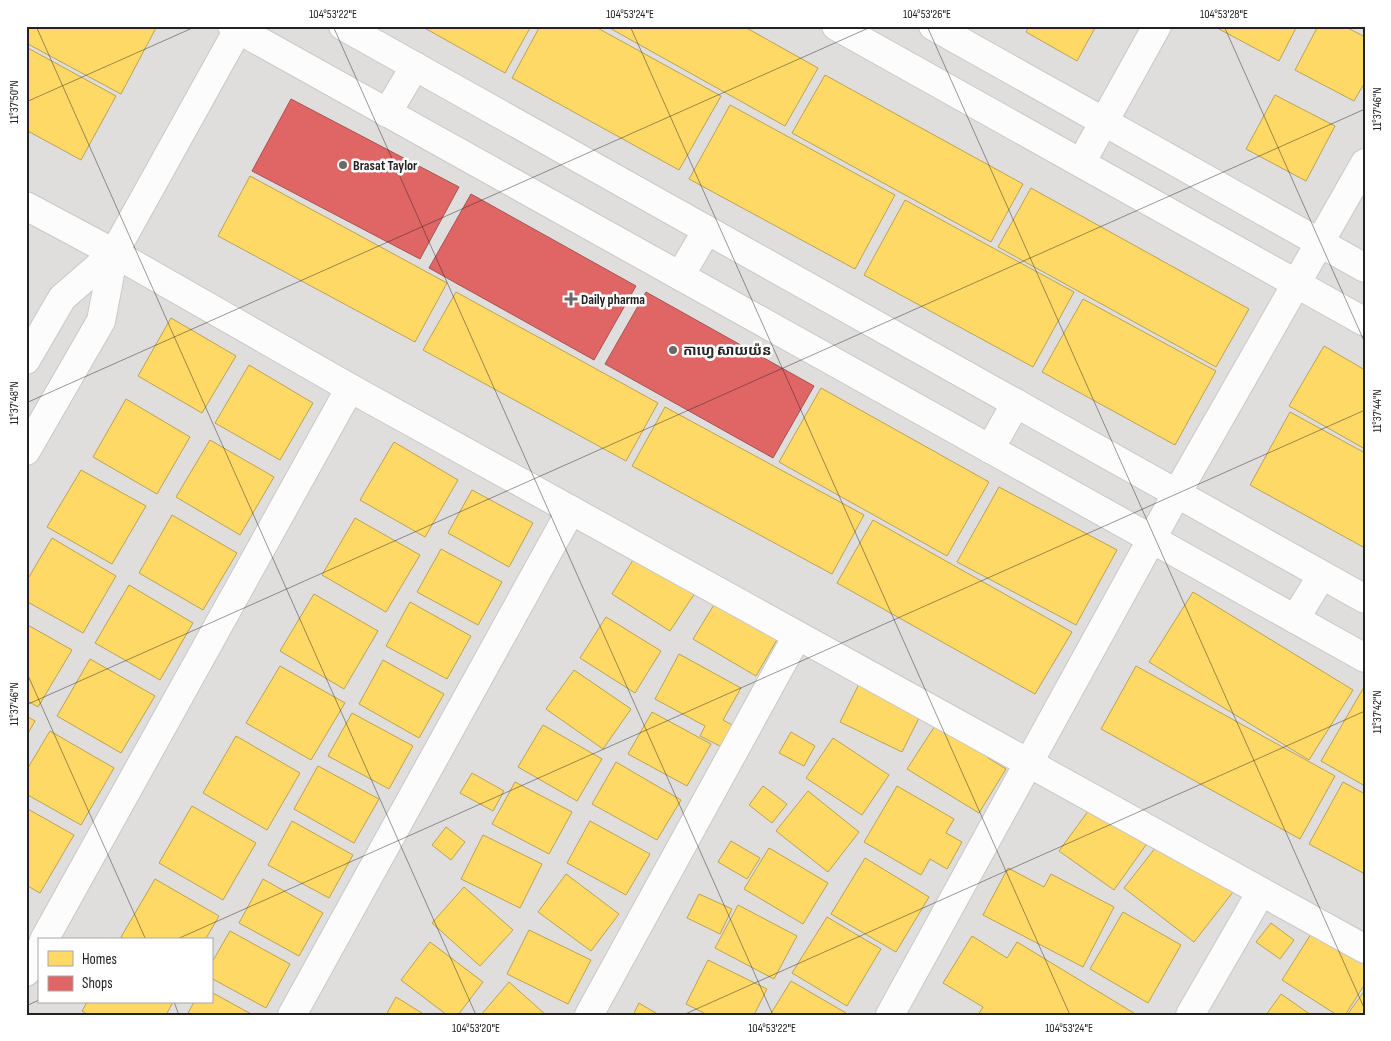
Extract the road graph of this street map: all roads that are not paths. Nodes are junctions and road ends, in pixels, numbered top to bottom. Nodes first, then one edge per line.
1 (343, 26) edge
2 (836, 26) edge
3 (932, 26) edge
4 (1157, 26) edge
5 (237, 27) edge
6 (415, 66) junction
7 (387, 113) junction
8 (1104, 122) junction
9 (1081, 163) junction
10 (1365, 163) edge
11 (26, 206) edge
12 (706, 230) junction
13 (1320, 243) junction
14 (114, 253) junction
15 (1365, 268) edge
16 (680, 276) junction
17 (1297, 284) junction
18 (1365, 322) edge
19 (26, 360) edge
20 (350, 388) junction
21 (1016, 403) junction
22 (990, 449) junction
23 (26, 451) edge
24 (1177, 493) junction
25 (571, 510) junction
26 (1151, 539) junction
27 (1322, 575) junction
28 (1365, 599) edge
29 (1295, 619) junction
30 (797, 636) junction
31 (1365, 658) edge
32 (1029, 764) junction
33 (1261, 892) junction
34 (45, 938) edge
35 (1365, 950) edge
36 (38, 952) edge
37 (26, 972) edge
38 (292, 1015) edge
39 (589, 1015) edge
40 (890, 1015) edge
41 (1190, 1015) edge

1 - 6 street
2 - 9 street
3 - 8 street
4 - 8 street
5 - 7 street
5 - 14 street
6 - 7 street
6 - 12 street
7 - 16 street
8 - 9 street
8 - 13 street
9 - 17 street
10 - 13 street
11 - 14 street
12 - 16 street
12 - 21 street
13 - 15 street
13 - 17 street
14 - 19 street
14 - 20 street
14 - 23 street
16 - 22 street
17 - 18 street
17 - 24 street
20 - 25 street
20 - 34 street
21 - 22 street
21 - 24 street
22 - 26 street
24 - 26 street
24 - 27 street
25 - 30 street
25 - 38 street
26 - 29 street
26 - 32 street
27 - 28 street
27 - 29 street
29 - 31 street
30 - 32 street
30 - 39 street
32 - 33 street
32 - 40 street
33 - 35 street
33 - 41 street
36 - 37 street

